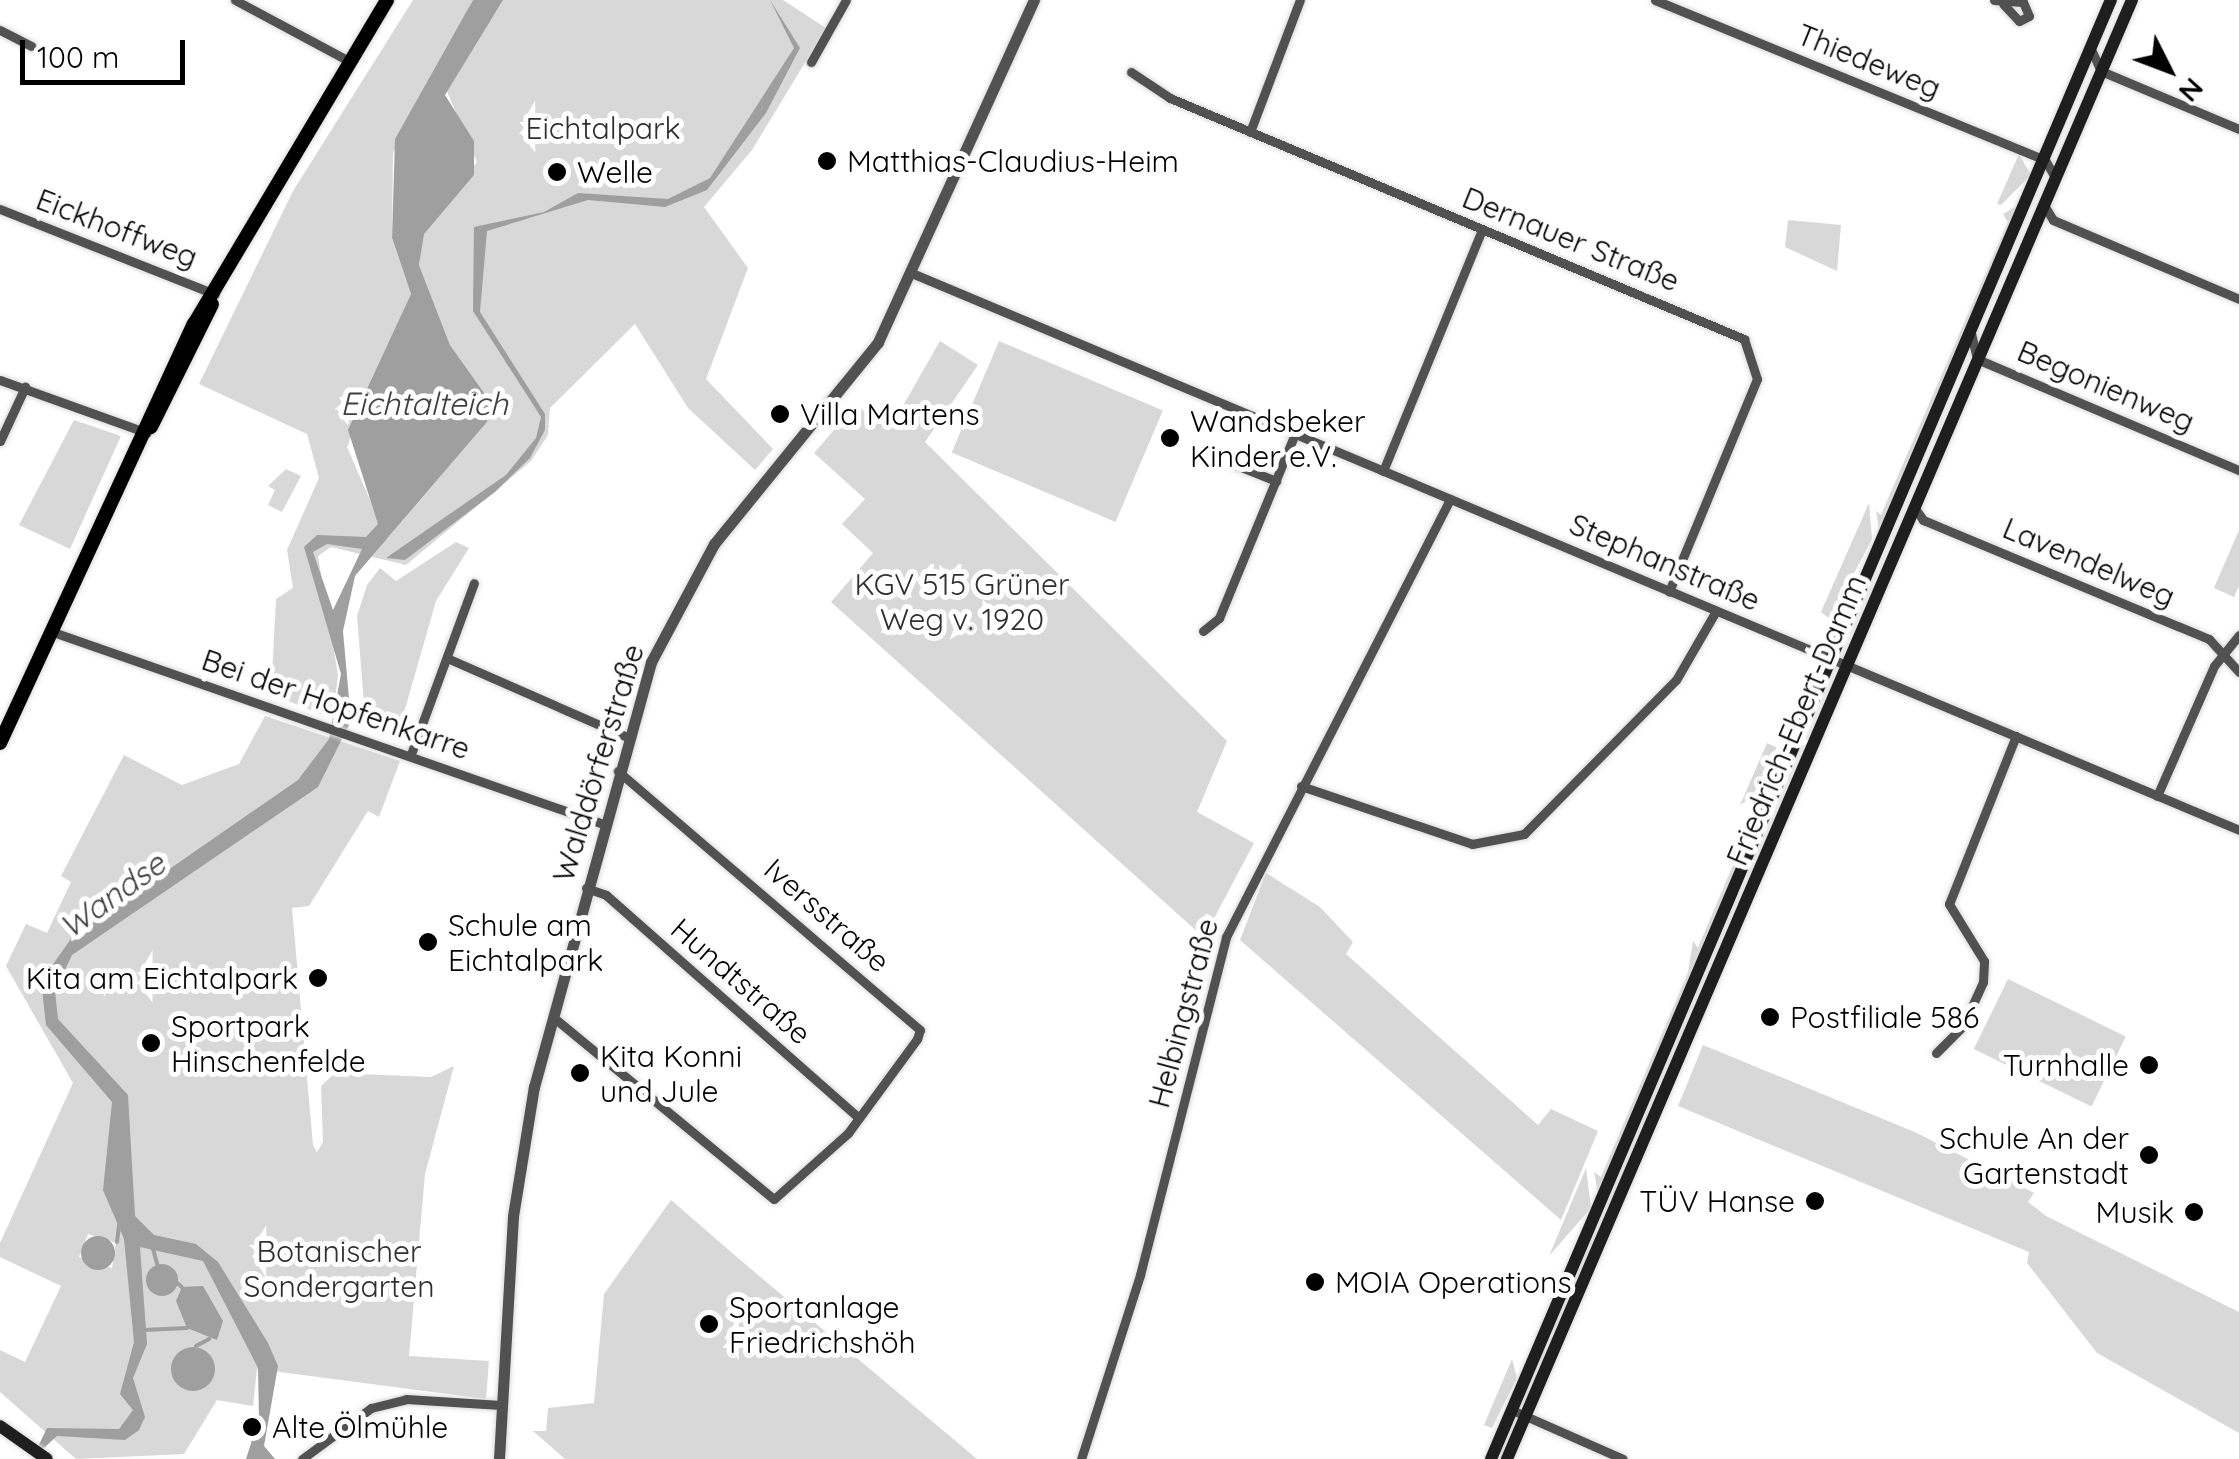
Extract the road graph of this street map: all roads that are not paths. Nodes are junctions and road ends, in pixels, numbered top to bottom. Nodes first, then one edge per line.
1 (235, 0) edge
2 (387, 0) edge
3 (846, 0) edge
4 (1034, 0) edge
5 (1300, 0) edge
6 (1655, 0) edge
7 (2110, 0) edge
8 (2132, 0) edge
9 (0, 30) edge
10 (31, 46) dead end
11 (2092, 49) junction
12 (349, 61) junction
13 (811, 62) dead end
14 (2101, 71) junction
15 (1130, 72) dead end
16 (2239, 129) edge
17 (1250, 132) junction
18 (2045, 160) junction
19 (2055, 178) junction
20 (2044, 204) junction
21 (0, 210) edge
22 (1482, 230) junction
23 (914, 274) junction
24 (215, 294) junction
25 (2239, 299) edge
26 (1971, 333) junction
27 (1977, 359) junction
28 (0, 380) edge
29 (25, 387) junction
30 (147, 433) junction
31 (1295, 434) junction
32 (0, 441) edge
33 (1216, 457) dead end
34 (2239, 470) edge
35 (1383, 471) junction
36 (1276, 481) junction
37 (1450, 499) junction
38 (1914, 507) junction
39 (474, 583) dead end
40 (1669, 591) junction
41 (1716, 610) junction
42 (1203, 631) dead end
43 (53, 632) junction
44 (2239, 634) edge
45 (2226, 653) junction
46 (1825, 656) junction
47 (447, 658) junction
48 (1846, 665) junction
49 (2239, 672) edge
50 (2016, 736) junction
51 (628, 737) junction
52 (0, 743) edge
53 (411, 754) junction
54 (618, 771) junction
55 (1301, 786) junction
56 (2158, 796) junction
57 (603, 824) junction
58 (2239, 830) edge
59 (586, 888) junction
60 (553, 1017) junction
61 (1936, 1053) dead end
62 (860, 1118) junction
63 (501, 1404) junction
64 (1518, 1413) junction
65 (0, 1426) edge
66 (47, 1459) edge
67 (302, 1459) edge
68 (499, 1459) edge
69 (1080, 1459) edge
70 (1491, 1459) edge
71 (1507, 1459) edge
72 (1623, 1459) edge

1 - 12 street
2 - 12 main road
3 - 13 street
4 - 23 street, Walddörferstraße
5 - 17 street
6 - 18 street, Thiedeweg
7 - 11 main road, Friedrich-Ebert-Damm
8 - 14 main road, Friedrich-Ebert-Damm
9 - 10 street
11 - 14 street
11 - 18 main road, Friedrich-Ebert-Damm
12 - 24 main road
14 - 16 street
14 - 19 main road, Friedrich-Ebert-Damm
15 - 17 street, Dernauer Straße
17 - 22 street, Dernauer Straße
18 - 19 street
18 - 26 main road, Friedrich-Ebert-Damm
19 - 20 main road, Friedrich-Ebert-Damm
20 - 25 street
20 - 27 main road, Friedrich-Ebert-Damm
21 - 24 street, Eickhoffweg
22 - 35 street
22 - 40 street, Dernauer Straße
23 - 31 street, Stephanstraße
23 - 51 street, Walddörferstraße
24 - 30 main road
26 - 27 street, Begonienweg
26 - 46 main road, Friedrich-Ebert-Damm
27 - 34 street, Begonienweg
27 - 38 main road, Friedrich-Ebert-Damm
28 - 29 street
29 - 30 street
29 - 32 street
30 - 43 main road
31 - 35 street, Stephanstraße
31 - 36 street
33 - 36 street
35 - 37 street, Stephanstraße
36 - 42 street
37 - 40 street, Stephanstraße
37 - 55 street, Helbingstraße
38 - 45 street, Lavendelweg
38 - 48 main road, Friedrich-Ebert-Damm
39 - 47 street
40 - 41 street, Stephanstraße
41 - 46 street, Stephanstraße
41 - 55 street
43 - 52 main road
43 - 53 street, Bei der Hopfenkarre
44 - 45 street
45 - 49 street
45 - 56 street
46 - 48 street, Stephanstraße
46 - 64 main road, Friedrich-Ebert-Damm
47 - 51 street
47 - 53 street
48 - 50 street, Stephanstraße
48 - 64 main road, Friedrich-Ebert-Damm
50 - 56 street, Stephanstraße
50 - 61 street
51 - 54 street, Walddörferstraße
53 - 57 street, Bei der Hopfenkarre
54 - 57 street, Walddörferstraße
54 - 62 street, Iversstraße
55 - 69 street, Helbingstraße
56 - 58 street, Stephanstraße
57 - 59 street, Walddörferstraße
59 - 60 street, Walddörferstraße
59 - 62 street, Hundtstraße
60 - 62 street
60 - 63 street, Walddörferstraße
63 - 67 street
63 - 68 street, Walddörferstraße
64 - 70 main road, Friedrich-Ebert-Damm
64 - 71 main road, Friedrich-Ebert-Damm
64 - 72 street
65 - 66 main road

